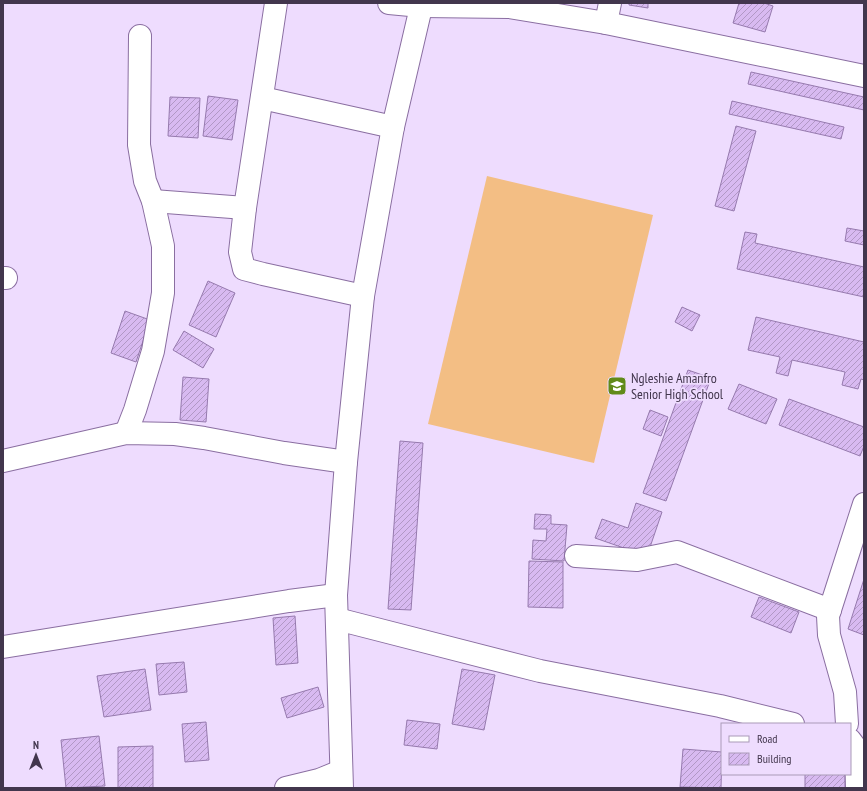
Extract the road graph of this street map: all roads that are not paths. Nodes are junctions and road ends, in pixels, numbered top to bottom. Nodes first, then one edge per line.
1 (276, 3) edge
2 (389, 3) edge
3 (421, 5) edge
4 (608, 13) edge
5 (140, 36) dead end
6 (864, 76) edge
7 (262, 98) junction
8 (393, 127) junction
9 (154, 201) junction
10 (245, 208) junction
11 (363, 296) junction
12 (126, 433) junction
13 (3, 461) edge
14 (346, 462) junction
15 (864, 504) edge
16 (576, 556) dead end
17 (336, 595) junction
18 (830, 610) junction
19 (337, 620) junction
20 (3, 647) edge
21 (789, 723) edge
22 (847, 723) edge
23 (857, 741) edge
24 (342, 780) edge
25 (286, 788) edge
26 (857, 788) edge

1 - 7 street
2 - 3 street
3 - 4 street
3 - 8 street
4 - 6 street
5 - 9 street
7 - 8 street
7 - 10 street
8 - 11 street
9 - 10 street
9 - 12 street
10 - 11 street
11 - 14 street
12 - 13 street
12 - 14 street
14 - 17 street
15 - 18 street
16 - 18 street
17 - 19 street
17 - 20 street
18 - 22 street
19 - 21 street
19 - 24 street
23 - 26 street
24 - 25 street

